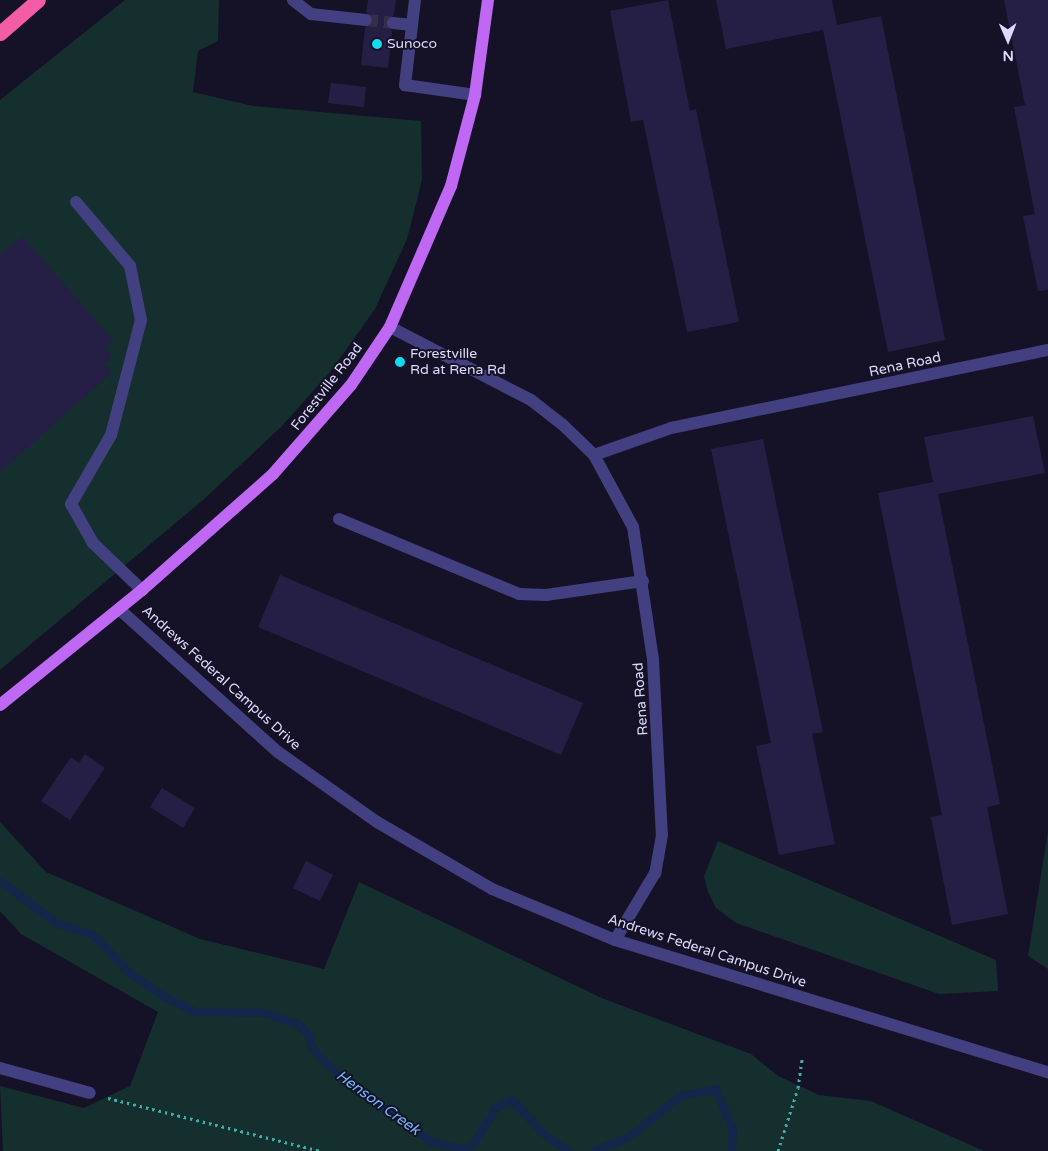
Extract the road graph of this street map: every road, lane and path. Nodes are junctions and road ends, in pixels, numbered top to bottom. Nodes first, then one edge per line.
1 (38, 0) edge
2 (293, 0) edge
3 (414, 0) edge
4 (488, 0) edge
5 (366, 20) tunnel mouth
6 (393, 23) tunnel mouth
7 (412, 25) junction
8 (0, 34) edge
9 (475, 95) junction
10 (76, 202) dead end
11 (390, 327) junction
12 (1048, 350) edge
13 (594, 455) junction
14 (339, 519) dead end
15 (643, 581) junction
16 (142, 590) junction
17 (119, 608) junction
18 (0, 705) edge
19 (614, 940) junction
20 (802, 1058) dead end
21 (0, 1068) edge
22 (1048, 1072) edge
23 (90, 1093) joint
24 (321, 1151) edge
25 (778, 1151) edge

1 - 8 highway
2 - 5 street
3 - 7 street
4 - 9 main road, Forestville Road
6 - 7 street
7 - 9 street
9 - 11 main road, Forestville Road
10 - 16 street
11 - 13 street, Rena Road
11 - 16 main road, Forestville Road
12 - 13 street, Rena Road
13 - 15 street, Rena Road
14 - 15 street
15 - 19 street, Rena Road
16 - 17 main road, Forestville Road
17 - 18 main road, Forestville Road
17 - 19 street, Andrews Federal Campus Drive
19 - 22 street, Andrews Federal Campus Drive
20 - 25 path
21 - 23 street
23 - 24 path

